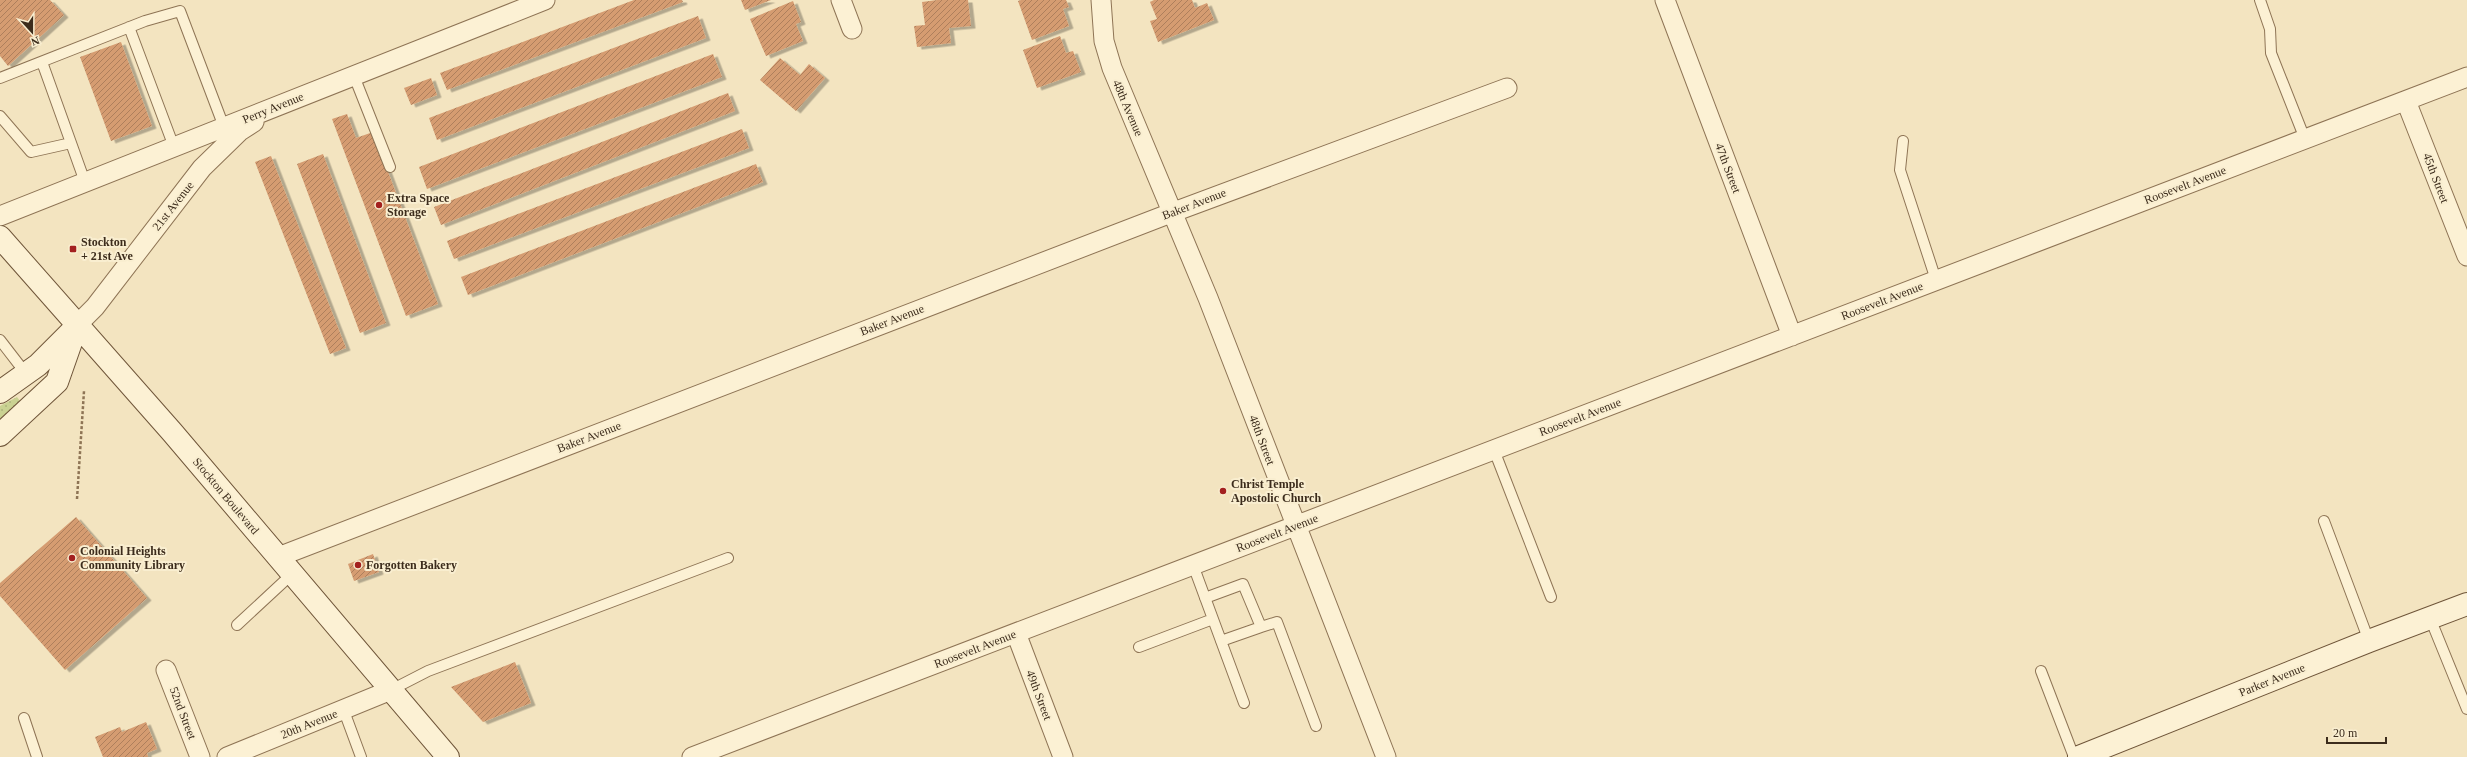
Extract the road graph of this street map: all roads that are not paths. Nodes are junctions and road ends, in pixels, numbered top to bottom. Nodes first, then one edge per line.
1 (545, 0) edge
2 (840, 0) edge
3 (1101, 0) edge
4 (1665, 0) edge
5 (2260, 0) edge
6 (129, 27) junction
7 (852, 29) dead end
8 (42, 62) junction
9 (354, 76) junction
10 (2467, 77) edge
11 (0, 78) edge
12 (1507, 88) dead end
13 (2406, 101) junction
14 (284, 103) junction
15 (0, 116) edge
16 (224, 127) junction
17 (2305, 139) junction
18 (1903, 141) dead end
19 (71, 143) junction
20 (174, 147) junction
21 (390, 167) dead end
22 (85, 182) junction
23 (1172, 213) junction
24 (0, 216) edge
25 (0, 237) edge
26 (2467, 256) edge
27 (1936, 280) junction
28 (77, 325) junction
29 (1792, 336) junction
30 (0, 340) edge
31 (27, 375) junction
32 (0, 392) edge
33 (0, 436) edge
34 (1494, 450) junction
35 (2324, 521) dead end
36 (1296, 526) junction
37 (278, 557) junction
38 (728, 558) dead end
39 (1193, 565) junction
40 (292, 574) junction
41 (1551, 597) dead end
42 (1205, 598) junction
43 (2467, 604) edge
44 (2430, 618) junction
45 (1213, 619) junction
46 (237, 625) dead end
47 (1261, 627) junction
48 (1016, 633) junction
49 (1221, 641) junction
50 (2369, 641) junction
51 (1139, 647) dead end
52 (166, 670) dead end
53 (2041, 671) dead end
54 (391, 690) junction
55 (1244, 702) dead end
56 (2467, 709) edge
57 (344, 711) junction
58 (24, 718) dead end
59 (1316, 726) dead end
60 (37, 757) edge
61 (200, 757) edge
62 (227, 757) edge
63 (361, 757) edge
64 (448, 757) edge
65 (692, 757) edge
66 (1063, 757) edge
67 (1386, 757) edge
68 (2074, 757) edge
69 (2079, 757) edge

1 - 9 street, Perry Avenue
2 - 7 street
3 - 23 street, 48th Avenue
4 - 29 street, 47th Street
5 - 17 lane
6 - 8 lane
6 - 16 lane
6 - 20 lane
8 - 11 lane
8 - 19 lane
9 - 14 street, Perry Avenue
9 - 21 lane
10 - 13 street, Roosevelt Avenue
12 - 23 street, Baker Avenue
13 - 17 street, Roosevelt Avenue
13 - 26 street, 45th Street
14 - 16 street, Perry Avenue
14 - 28 street, 21st Avenue
15 - 19 lane
16 - 20 street, Perry Avenue
17 - 27 street, Roosevelt Avenue
18 - 27 lane
19 - 22 lane
20 - 22 street, Perry Avenue
22 - 24 street, Perry Avenue
23 - 36 street, 48th Street
23 - 37 street, Baker Avenue
25 - 28 main road, Stockton Boulevard
27 - 29 street, Roosevelt Avenue
28 - 31 main road, 21st Avenue
28 - 33 main road, 21st Avenue
28 - 37 main road, Stockton Boulevard
29 - 34 street, Roosevelt Avenue
30 - 31 lane
31 - 32 main road, 21st Avenue
34 - 36 street, Roosevelt Avenue
34 - 41 lane
35 - 50 lane
36 - 39 street, Roosevelt Avenue
36 - 67 street, 48th Street
37 - 40 main road, Stockton Boulevard
38 - 54 lane
39 - 42 lane
39 - 48 street, Roosevelt Avenue
40 - 46 lane
40 - 54 main road, Stockton Boulevard
42 - 45 lane
42 - 47 lane
43 - 44 main road, Parker Avenue
44 - 50 main road, Parker Avenue
44 - 56 lane
45 - 49 lane
45 - 51 lane
47 - 49 lane
47 - 59 lane
48 - 65 street, Roosevelt Avenue
48 - 66 street, 49th Street
49 - 55 lane
50 - 69 main road, Parker Avenue
52 - 61 street, 52nd Street
53 - 68 lane
54 - 57 street, 20th Avenue
54 - 64 main road, Stockton Boulevard
57 - 62 street, 20th Avenue
57 - 63 lane
58 - 60 lane

